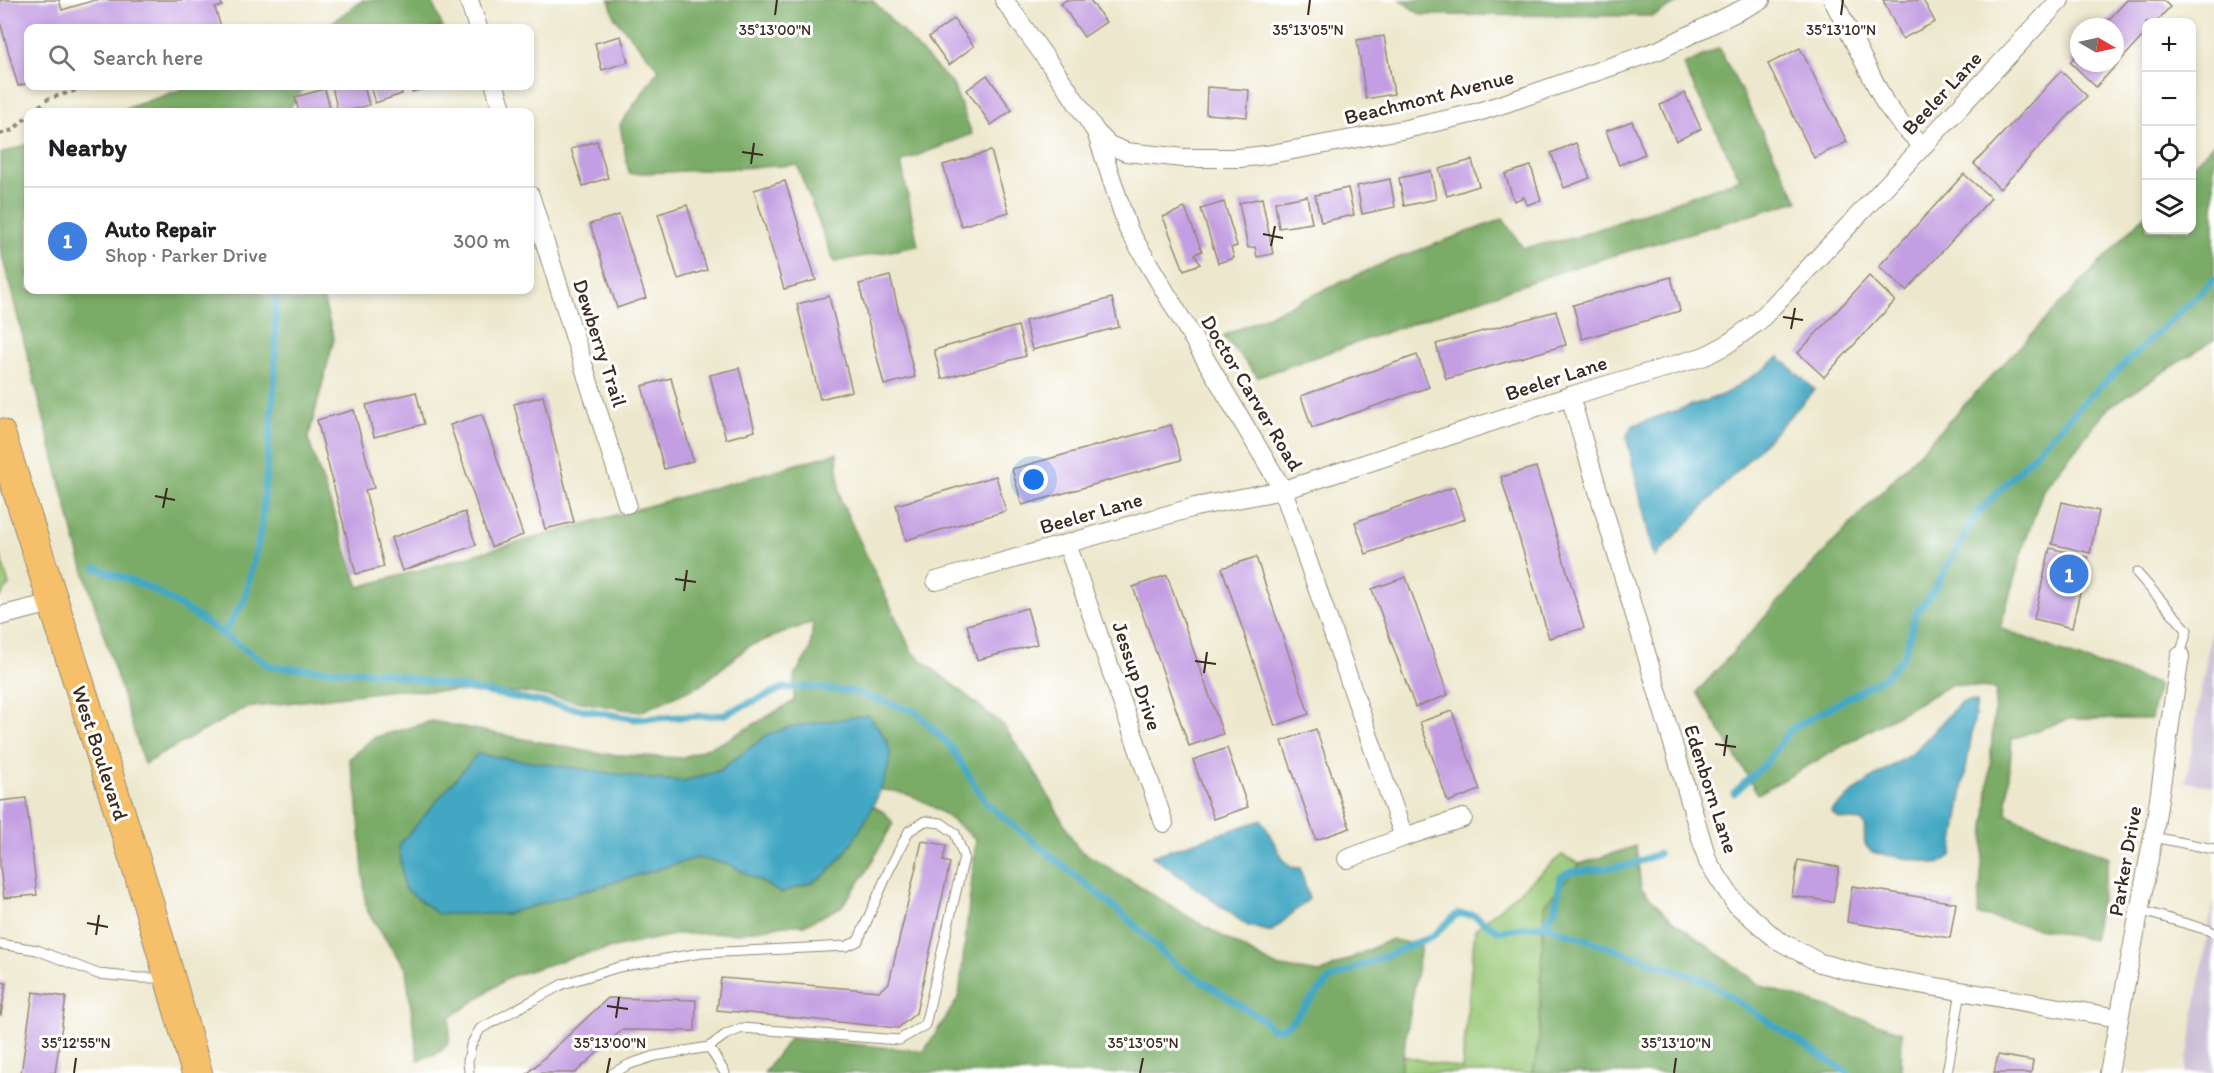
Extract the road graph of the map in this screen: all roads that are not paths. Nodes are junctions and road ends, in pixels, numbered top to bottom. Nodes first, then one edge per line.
1 (469, 0) edge
2 (1004, 0) edge
3 (1761, 0) edge
4 (1833, 0) edge
5 (2060, 0) edge
6 (477, 24) edge
7 (496, 90) edge
8 (502, 108) edge
9 (1096, 132) junction
10 (1923, 147) junction
11 (534, 208) edge
12 (1570, 396) junction
13 (0, 434) edge
14 (1283, 490) junction
15 (627, 504) dead end
16 (1067, 544) junction
17 (2138, 573) dead end
18 (936, 581) dead end
19 (52, 603) junction
20 (0, 616) edge
21 (2180, 656) joint
22 (1463, 818) dead end
23 (1164, 823) dead end
24 (1404, 837) junction
25 (2153, 837) junction
26 (2214, 849) edge
27 (1347, 859) dead end
28 (2139, 910) junction
29 (2214, 933) edge
30 (0, 944) edge
31 (169, 978) junction
32 (1961, 991) junction
33 (2119, 1018) junction
34 (709, 1047) junction
35 (197, 1073) edge
36 (470, 1073) edge
37 (613, 1073) edge
38 (725, 1073) edge
39 (1947, 1073) edge
40 (2109, 1073) edge

1 - 6 street
2 - 9 street, Doctor Carver Road
3 - 9 street, Beachmont Avenue
4 - 10 street
5 - 10 street, Beeler Lane
7 - 8 street
9 - 14 street, Doctor Carver Road
10 - 12 street, Beeler Lane
11 - 15 street, Dewberry Trail
12 - 14 street, Beeler Lane
12 - 32 street, Edenborn Lane
13 - 19 main road, West Boulevard
14 - 16 street, Beeler Lane
14 - 24 street, Doctor Carver Road
16 - 18 street, Beeler Lane
16 - 23 street, Jessup Drive
17 - 21 lane
19 - 20 street
19 - 31 main road, West Boulevard
21 - 25 street, Parker Drive
22 - 24 street
24 - 27 street
25 - 26 lane
25 - 28 street, Parker Drive
28 - 29 lane
28 - 33 street, Parker Drive
30 - 31 lane
31 - 35 main road, West Boulevard
32 - 33 street, Edenborn Lane
32 - 39 lane
33 - 40 street, Parker Drive
34 - 36 lane
34 - 37 lane
34 - 38 lane

